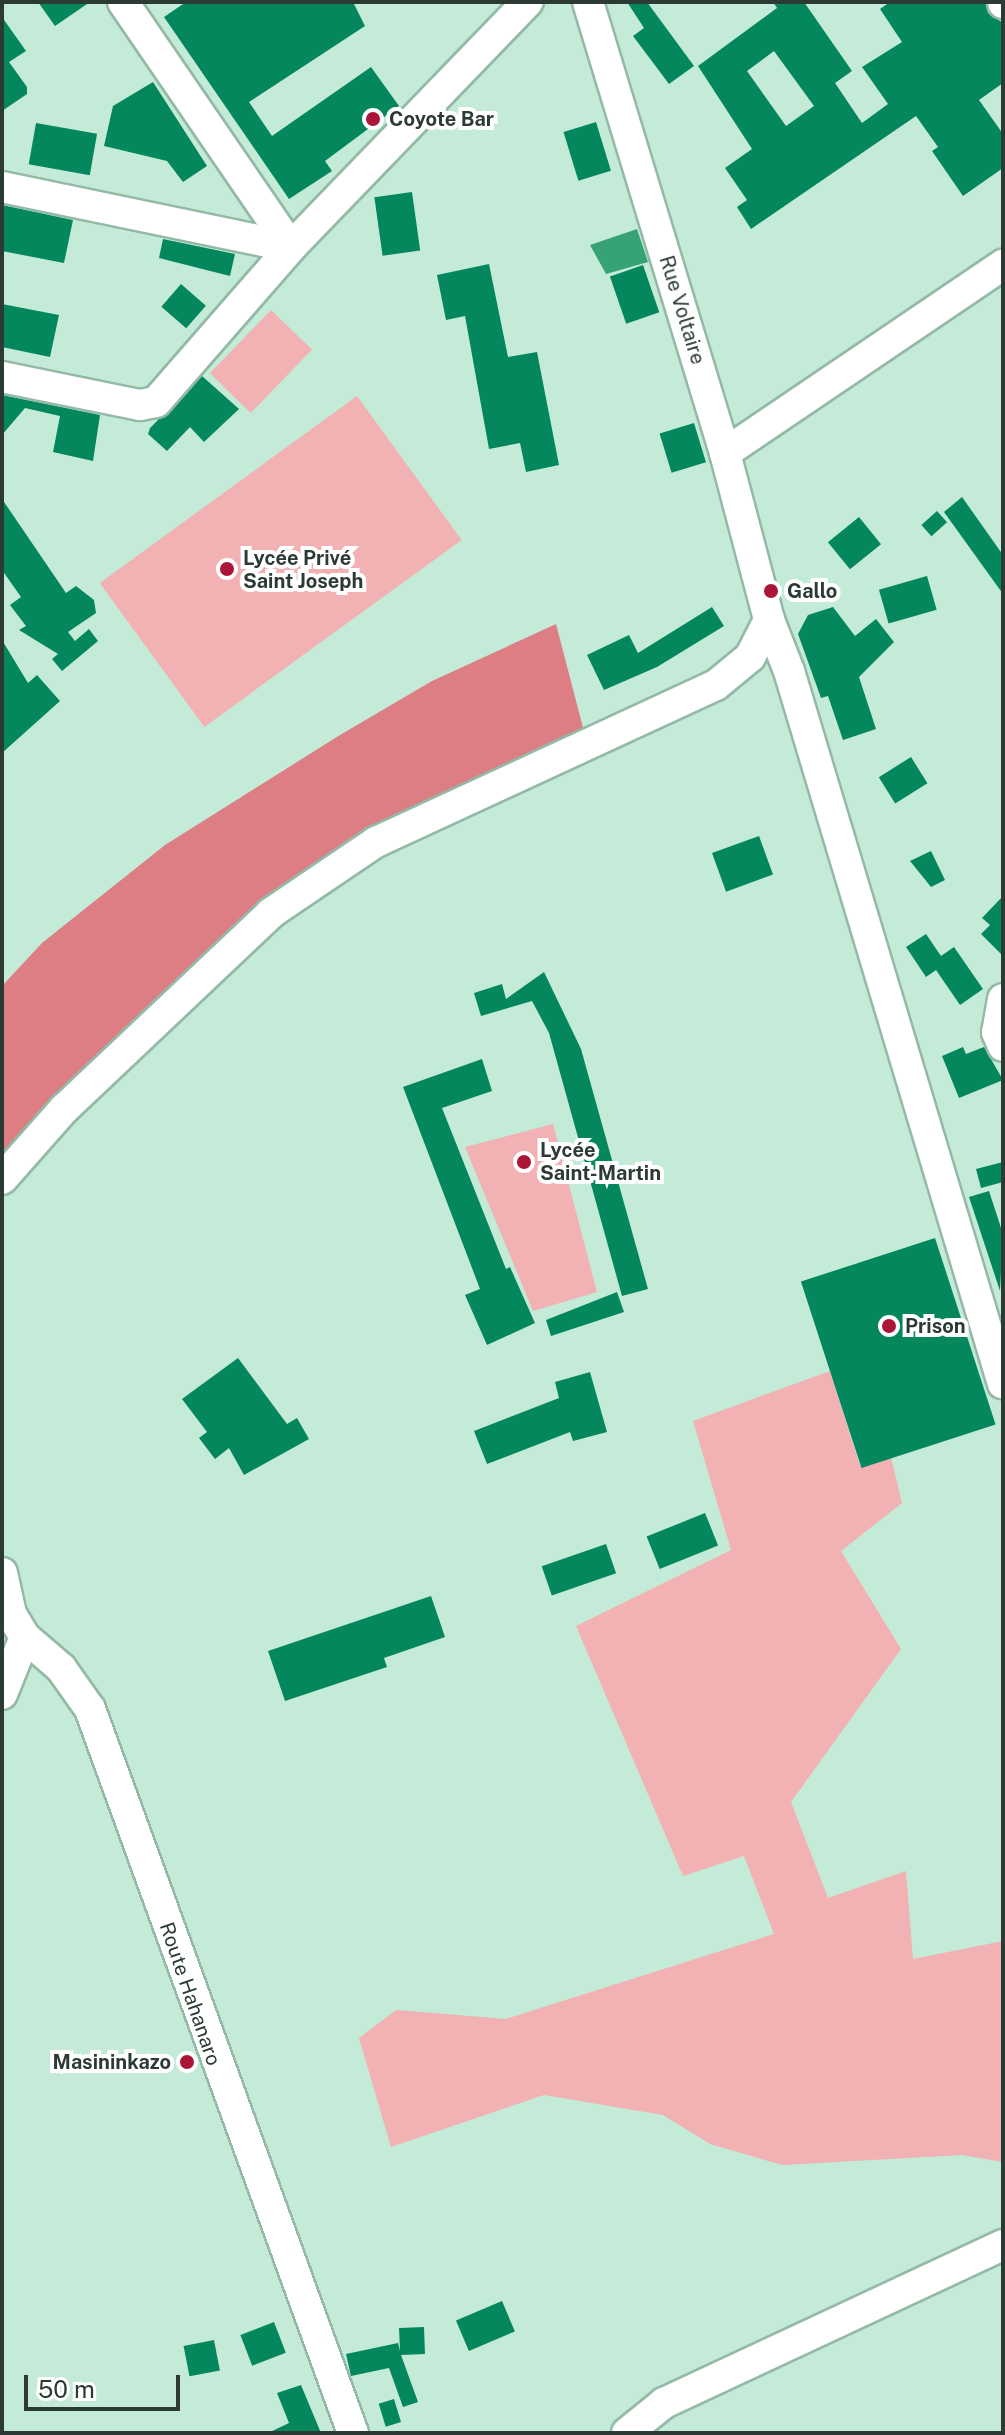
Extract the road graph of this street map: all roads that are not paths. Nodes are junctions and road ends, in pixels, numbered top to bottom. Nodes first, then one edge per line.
1 (123, 2) edge
2 (528, 2) edge
3 (588, 2) edge
4 (2, 187) edge
5 (291, 247) junction
6 (1003, 265) edge
7 (2, 377) edge
8 (725, 453) junction
9 (769, 620) junction
10 (1003, 999) edge
11 (1003, 1046) edge
12 (2, 1179) edge
13 (997, 1339) edge
14 (1003, 1384) edge
15 (2, 1573) edge
16 (25, 1637) junction
17 (2, 1694) edge
18 (1003, 2245) edge
19 (353, 2433) edge
20 (627, 2433) edge

1 - 5 street
2 - 5 street
3 - 8 street, Rue Voltaire
4 - 5 street
5 - 7 street
6 - 8 street
8 - 9 street, Rue Voltaire
9 - 12 street
9 - 13 street, Rue Voltaire
10 - 11 street
13 - 14 street, Rue Voltaire
15 - 16 street, Route Hahanaro
16 - 17 street
16 - 19 street, Route Hahanaro
18 - 20 street

